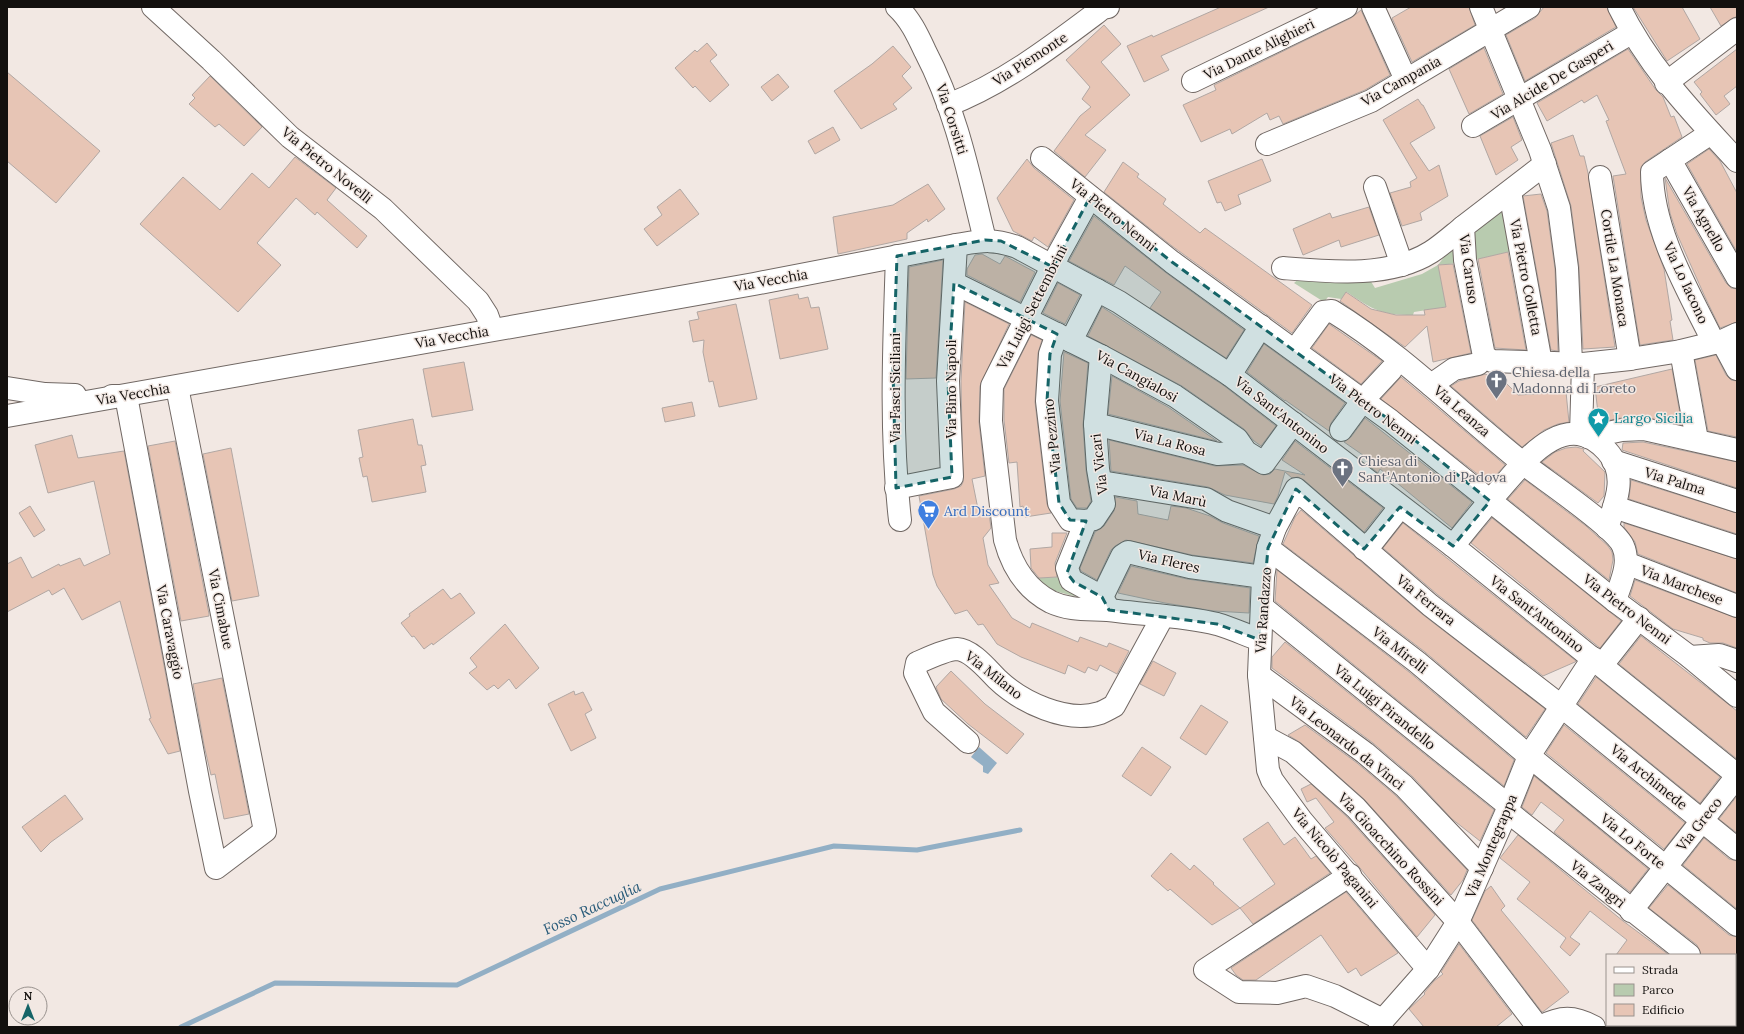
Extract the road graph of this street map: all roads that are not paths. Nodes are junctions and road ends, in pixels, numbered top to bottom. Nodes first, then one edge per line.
1 (153, 7) edge
2 (897, 7) edge
3 (1105, 7) edge
4 (1346, 7) edge
5 (1373, 7) edge
6 (1481, 7) edge
7 (1529, 7) edge
8 (1619, 7) edge
9 (1737, 29) edge
10 (1490, 30) junction
11 (1631, 33) junction
12 (1406, 80) junction
13 (1193, 81) dead end
14 (1666, 83) junction
15 (1519, 100) junction
16 (948, 105) junction
17 (1473, 126) dead end
18 (1711, 133) junction
19 (1267, 144) dead end
20 (1042, 158) dead end
21 (1670, 160) junction
22 (1737, 161) edge
23 (1545, 164) junction
24 (1600, 178) dead end
25 (1375, 186) dead end
26 (1510, 192) junction
27 (1090, 197) junction
28 (1463, 227) junction
29 (985, 240) junction
30 (956, 245) junction
31 (897, 256) junction
32 (1402, 265) junction
33 (1053, 266) junction
34 (1284, 268) dead end
35 (1737, 277) edge
36 (954, 283) junction
37 (1097, 290) junction
38 (1026, 319) junction
39 (1261, 326) junction
40 (492, 329) junction
41 (1064, 338) junction
42 (1724, 339) edge
43 (1294, 350) junction
44 (1681, 352) junction
45 (1101, 356) junction
46 (1630, 359) junction
47 (1485, 362) junction
48 (1541, 363) junction
49 (1577, 363) junction
50 (1737, 368) edge
51 (1391, 370) dead end
52 (1230, 375) junction
53 (1432, 385) junction
54 (177, 387) junction
55 (7, 388) edge
56 (126, 396) junction
57 (1363, 400) junction
58 (11, 414) edge
59 (1293, 423) junction
60 (1095, 424) junction
61 (1341, 430) dead end
62 (1585, 436) junction
63 (1697, 440) junction
64 (1737, 450) edge
65 (1246, 452) junction
66 (1613, 461) junction
67 (1523, 463) junction
68 (1101, 482) junction
69 (896, 488) junction
70 (1296, 489) joint
71 (1490, 501) junction
72 (1737, 501) edge
73 (1400, 506) junction
74 (1614, 507) junction
75 (900, 520) dead end
76 (1086, 520) junction
77 (1607, 528) junction
78 (1271, 538) junction
79 (1453, 546) junction
80 (1737, 547) edge
81 (1364, 549) junction
82 (1626, 563) junction
83 (1264, 577) junction
84 (1615, 601) junction
85 (1105, 603) junction
86 (1737, 606) edge
87 (1262, 607) junction
88 (1164, 616) junction
89 (1639, 618) junction
90 (1260, 640) junction
91 (1690, 657) junction
92 (1737, 660) edge
93 (1597, 662) junction
94 (1259, 675) junction
95 (1737, 696) edge
96 (1561, 706) junction
97 (1265, 737) junction
98 (968, 742) dead end
99 (1529, 756) junction
100 (1737, 775) edge
101 (1508, 808) junction
102 (1702, 820) junction
103 (1737, 849) edge
104 (1665, 867) junction
105 (216, 868) joint
106 (1482, 868) junction
107 (1350, 875) junction
108 (1631, 911) junction
109 (1458, 922) junction
110 (1737, 925) edge
111 (1688, 954) edge
112 (1428, 969) junction
113 (1382, 1024) edge
114 (1539, 1027) edge
115 (1594, 1027) edge

1 - 40 street, Via Pietro Novelli
2 - 16 street, Via Corsitti
3 - 16 street, Via Piemonte
4 - 13 street, Via Dante Alighieri
5 - 12 street
6 - 10 street
7 - 10 street, Via Campania
8 - 11 street
9 - 14 street
10 - 12 street, Via Campania
10 - 15 street
11 - 14 street
11 - 15 street, Via Alcide De Gasperi
12 - 19 street, Via Campania
14 - 18 street
15 - 17 street, Via Alcide De Gasperi
15 - 23 street
16 - 29 street, Via Corsitti
18 - 21 street
18 - 22 street
20 - 27 street, Via Pietro Nenni
21 - 35 street, Via Agnello
21 - 42 street, Via Lo Iacono
23 - 26 street, Via Caruso
23 - 49 street
24 - 46 street, Cortile La Monaca
25 - 32 street
26 - 28 street, Via Caruso
26 - 48 street, Via Pietro Colletta
27 - 33 street, Via Luigi Settembrini
27 - 39 street, Via Pietro Nenni
28 - 32 street
28 - 47 street, Via Caruso
29 - 30 street, Via Sant'Antonino
29 - 33 street, Via Sant'Antonino
30 - 31 street, Via Sant'Antonino
30 - 36 street, Via Bino Napoli
31 - 40 street, Via Vecchia
31 - 69 street, Via Fasci Siciliani
32 - 34 street
33 - 37 street, Via Sant'Antonino
33 - 38 street, Via Luigi Settembrini
36 - 38 street, Via Cangialosi
36 - 69 street, Via Bino Napoli
37 - 41 street
37 - 52 street, Via Sant'Antonino
38 - 41 street, Via Cangialosi
38 - 85 street, Via Luigi Settembrini
39 - 43 street, Via Pietro Nenni
39 - 52 street
40 - 54 street, Via Vecchia
41 - 45 street, Via Cangialosi
41 - 76 street, Via Pezzino
42 - 44 street
42 - 50 street
43 - 53 street, Via Leanza
43 - 57 street, Via Pietro Nenni
44 - 46 street
44 - 63 street
45 - 60 street, Via Vicari
45 - 65 street, Via Cangialosi
46 - 49 street
47 - 48 street
47 - 53 street
48 - 49 street
49 - 62 street
51 - 57 street
52 - 59 street, Via Sant'Antonino
53 - 67 street, Via Leanza
54 - 56 street, Via Vecchia
54 - 105 street, Via Cimabue
55 - 56 street
56 - 58 street, Via Vecchia
56 - 105 street, Via Caravaggio
57 - 61 street
57 - 71 street, Via Pietro Nenni
59 - 65 street, Via Cangialosi
59 - 73 street, Via Sant'Antonino
60 - 65 street, Via La Rosa
60 - 68 street, Via Vicari
62 - 63 street
62 - 66 street
62 - 67 street
63 - 64 street
66 - 72 street, Via Palma
66 - 74 street
67 - 71 street
67 - 77 street, Via Leanza
68 - 76 street, Via Vicari
68 - 78 street, Via Marù
69 - 75 street, Via Fasci Siciliani
70 - 78 street, Via Randazzo
70 - 81 street, Via Ferrara
71 - 79 street
71 - 84 street, Via Pietro Nenni
73 - 79 street, Via Sant'Antonino
73 - 81 street
74 - 77 street
74 - 80 street
76 - 85 street
77 - 82 street, Via Leanza
78 - 83 street, Via Randazzo
78 - 99 street, Via Mirelli
79 - 93 street, Via Sant'Antonino
81 - 96 street, Via Ferrara
82 - 84 street, Via Leanza
82 - 86 street, Via Marchese
83 - 85 street, Via Fleres
83 - 87 street, Via Randazzo
84 - 89 street, Via Pietro Nenni
85 - 88 street
87 - 90 street, Via Randazzo
87 - 101 street, Via Luigi Pirandello
88 - 90 street
88 - 98 street, Via Milano
89 - 91 street, Via Pietro Nenni
89 - 93 street, Via Montegrappa
90 - 94 street, Via Randazzo
91 - 92 street
91 - 95 street, Via Pietro Nenni
93 - 96 street, Via Montegrappa
93 - 100 street, Via Sant'Antonino
94 - 97 street, Via Randazzo
94 - 106 street, Via Leonardo da Vinci
96 - 99 street, Via Montegrappa
96 - 102 street, Via Archimede
97 - 107 street, Via Nicolò Paganini
97 - 109 street, Via Gioacchino Rossini
99 - 101 street, Via Montegrappa
99 - 104 street, Via Lo Forte
100 - 102 street, Via Greco
101 - 106 street, Via Montegrappa
101 - 108 street, Via Zangrì
102 - 103 street, Via Archimede
102 - 104 street, Via Greco
104 - 108 street, Via Greco
104 - 110 street, Via Lo Forte
106 - 109 street, Via Montegrappa
107 - 112 street, Via Nicolò Paganini
107 - 113 street
108 - 111 street, Via Zangrì
109 - 112 street, Via Montegrappa
109 - 114 street, Via Gioacchino Rossini
112 - 113 street, Via Montegrappa
114 - 115 street

